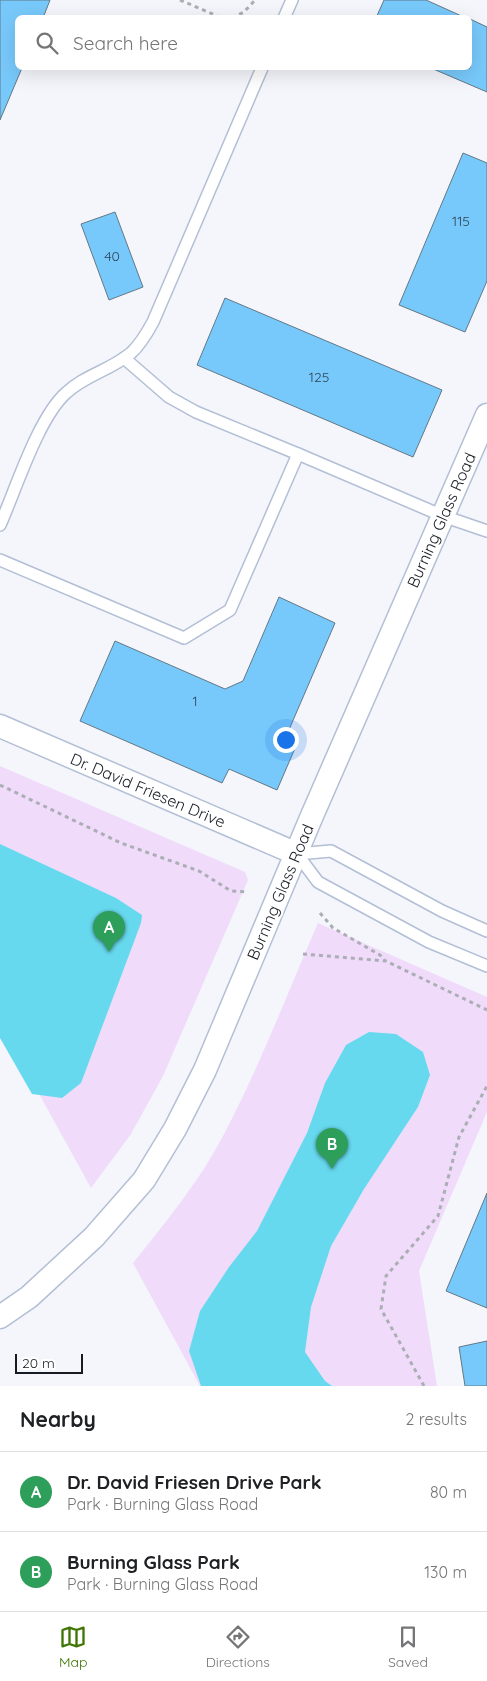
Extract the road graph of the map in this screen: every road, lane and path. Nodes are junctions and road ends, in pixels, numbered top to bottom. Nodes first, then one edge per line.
1 (180, 0) edge
2 (255, 0) edge
3 (292, 0) edge
4 (215, 15) edge
5 (238, 15) edge
6 (285, 15) edge
7 (261, 70) edge
8 (124, 358) junction
9 (487, 415) edge
10 (298, 454) junction
11 (443, 516) junction
12 (0, 525) edge
13 (487, 531) edge
14 (0, 560) edge
15 (0, 726) edge
16 (0, 785) edge
17 (297, 854) junction
18 (248, 892) dead end
19 (320, 913) dead end
20 (487, 931) edge
21 (303, 954) dead end
22 (386, 961) junction
23 (487, 966) edge
24 (487, 1010) edge
25 (487, 1086) edge
26 (0, 1317) edge
27 (424, 1386) edge

1 - 4 path
2 - 5 path
3 - 6 lane
7 - 8 lane
8 - 10 lane
8 - 12 lane
9 - 11 street, Burning Glass Road
10 - 11 lane
10 - 14 lane
11 - 13 lane
11 - 17 street, Burning Glass Road
15 - 17 street, Dr. David Friesen Drive
16 - 18 path
17 - 20 lane
17 - 23 lane
17 - 26 street, Burning Glass Road
19 - 22 path
21 - 22 path
22 - 24 path
25 - 27 path

